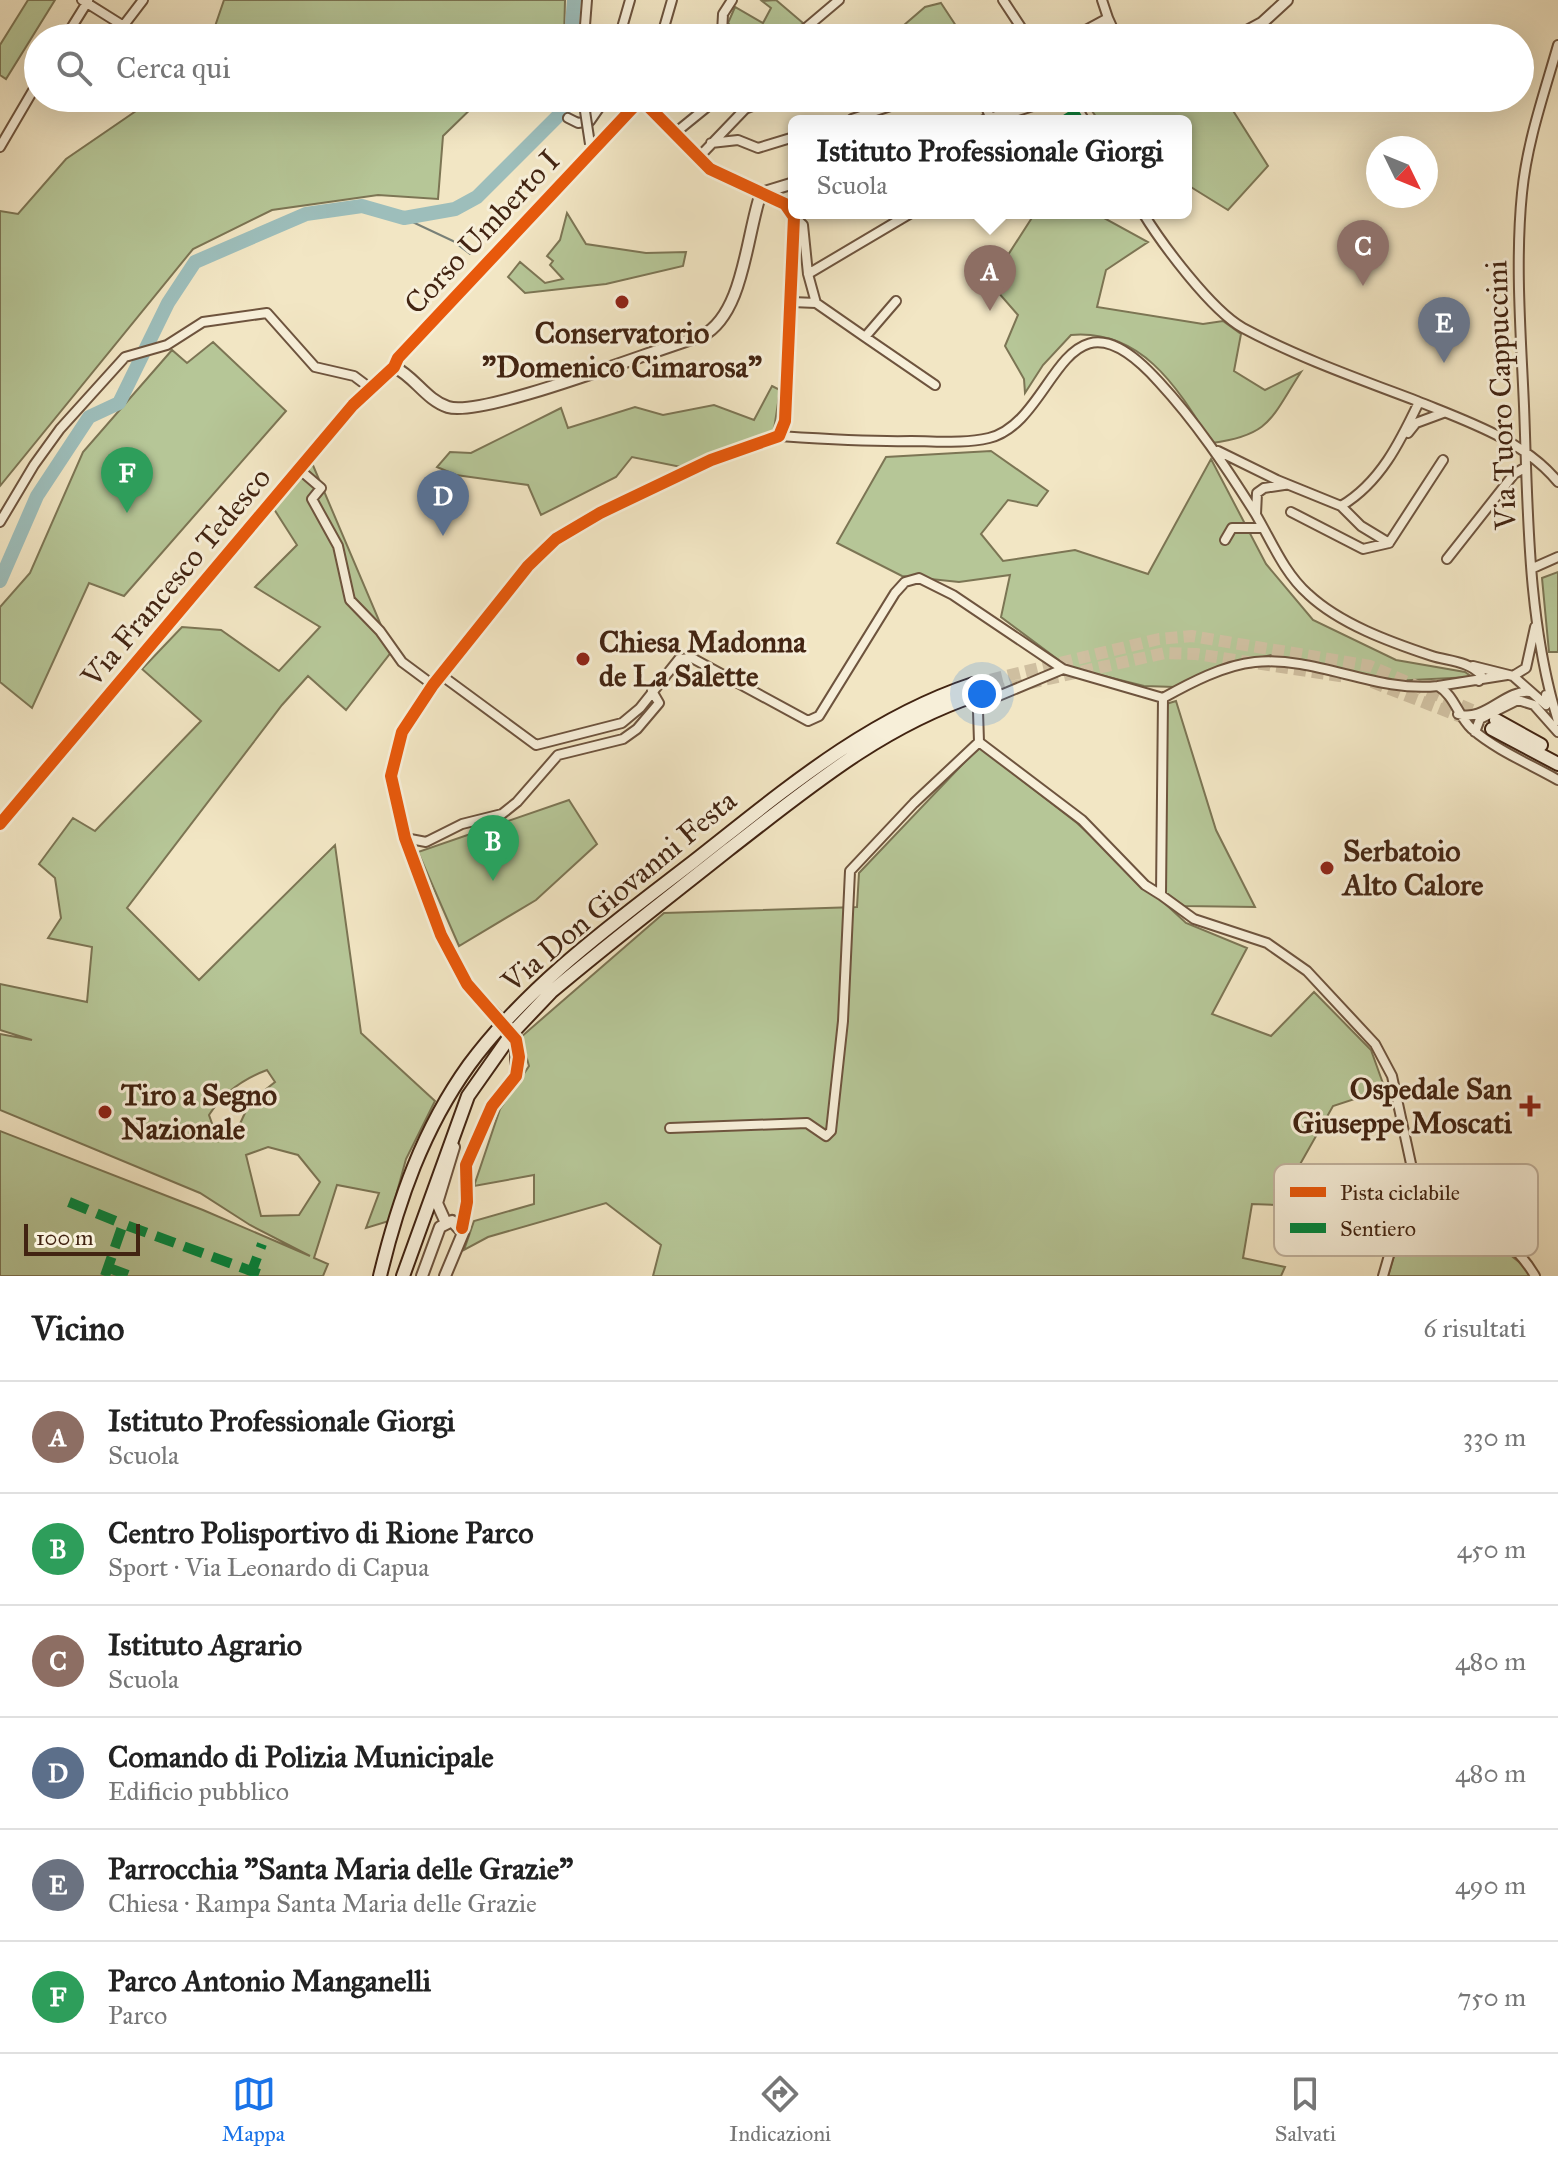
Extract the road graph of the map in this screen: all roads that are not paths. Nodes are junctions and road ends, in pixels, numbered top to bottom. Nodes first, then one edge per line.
1 (143, 0) edge
2 (587, 0) edge
3 (630, 0) edge
4 (672, 0) edge
5 (732, 0) edge
6 (839, 0) edge
7 (1003, 0) edge
8 (1102, 0) edge
9 (86, 1) edge
10 (1282, 2) edge
11 (1108, 18) junction
12 (73, 24) edge
13 (120, 24) edge
14 (123, 24) edge
15 (585, 24) edge
16 (623, 24) edge
17 (665, 24) edge
18 (723, 24) edge
19 (811, 24) edge
20 (1019, 24) edge
21 (1097, 24) edge
22 (1111, 24) edge
23 (1260, 24) edge
24 (1558, 45) edge
25 (1555, 64) edge
26 (24, 106) edge
27 (586, 112) edge
28 (596, 112) edge
29 (629, 112) edge
30 (655, 112) edge
31 (701, 112) edge
32 (742, 112) edge
33 (568, 118) dead end
34 (675, 133) junction
35 (788, 139) edge
36 (710, 143) junction
37 (0, 147) edge
38 (592, 148) junction
39 (698, 158) junction
40 (788, 185) edge
41 (761, 193) junction
42 (788, 208) edge
43 (794, 219) edge
44 (796, 219) edge
45 (901, 219) edge
46 (1147, 219) edge
47 (808, 274) junction
48 (896, 301) dead end
49 (792, 302) junction
50 (816, 303) junction
51 (865, 337) junction
52 (394, 367) junction
53 (935, 385) dead end
54 (370, 388) junction
55 (1419, 402) junction
56 (1448, 412) junction
57 (779, 436) junction
58 (1401, 441) junction
59 (1213, 448) junction
60 (1525, 452) junction
61 (1443, 460) dead end
62 (1526, 467) junction
63 (300, 470) junction
64 (1558, 482) edge
65 (1289, 485) junction
66 (1341, 506) junction
67 (1291, 512) dead end
68 (1256, 515) junction
69 (0, 522) edge
70 (1263, 528) junction
71 (1225, 540) dead end
72 (1389, 543) junction
73 (1558, 557) edge
74 (1447, 559) dead end
75 (1533, 568) junction
76 (1537, 614) junction
77 (1473, 666) junction
78 (1063, 669) junction
79 (1546, 671) junction
80 (1558, 671) edge
81 (441, 675) junction
82 (1510, 676) junction
83 (1479, 681) junction
84 (1461, 684) junction
85 (433, 685) junction
86 (1438, 686) junction
87 (1547, 686) junction
88 (652, 691) junction
89 (1532, 693) junction
90 (1163, 698) junction
91 (1451, 700) junction
92 (1457, 713) junction
93 (1558, 721) edge
94 (1475, 732) junction
95 (1558, 732) edge
96 (979, 742) junction
97 (1558, 754) edge
98 (1558, 764) edge
99 (1558, 780) edge
100 (0, 824) edge
101 (405, 838) junction
102 (1161, 895) junction
103 (497, 1016) dead end
104 (516, 1040) dead end
105 (457, 1125) junction
106 (670, 1128) dead end
107 (1411, 1164) edge
108 (446, 1223) junction
109 (462, 1228) junction
110 (1389, 1256) edge
111 (1519, 1256) edge
112 (380, 1276) edge
113 (403, 1276) edge
114 (422, 1276) edge
115 (445, 1276) edge
116 (1383, 1276) edge
117 (1535, 1276) edge

1 - 14 street
2 - 15 street
3 - 16 street
4 - 17 street
5 - 18 street
6 - 19 street
7 - 20 street
8 - 11 street
9 - 12 street
9 - 13 street
10 - 23 street
11 - 21 street
11 - 22 street
24 - 25 street, Via Tuoro Cappuccini
25 - 60 street, Via Tuoro Cappuccini
26 - 37 street
27 - 38 street, bridge
28 - 33 street
29 - 38 street, Corso Umberto I
30 - 34 street
31 - 34 street
32 - 36 street
34 - 39 street
35 - 36 street
36 - 39 street
38 - 52 street, Corso Umberto I
39 - 41 street
40 - 41 street
41 - 42 street
41 - 52 street
43 - 49 street
44 - 47 street
45 - 47 street
46 - 55 street
47 - 50 street
48 - 51 street
49 - 50 street
49 - 57 street
50 - 51 street
51 - 53 street
52 - 54 street, Via Francesco Tedesco
54 - 63 street, Via Francesco Tedesco
54 - 69 street
55 - 56 street
55 - 58 street
56 - 58 street
56 - 60 street
57 - 59 street
57 - 81 street
58 - 66 street
59 - 65 street
59 - 68 street
60 - 62 street, Via Tuoro Cappuccini
60 - 64 street
61 - 72 street
62 - 74 street
62 - 75 street, Via Tuoro Cappuccini
63 - 85 street
63 - 100 street, Via Francesco Tedesco
65 - 66 street
65 - 68 street
66 - 72 street
67 - 72 street
68 - 70 street
70 - 71 street
70 - 77 street
73 - 75 street
75 - 76 street, Via Tuoro Cappuccini
76 - 79 street, Via Tuoro Cappuccini
76 - 82 street
77 - 82 street
77 - 83 street
78 - 88 street
78 - 90 street
78 - 96 street
79 - 80 street
79 - 87 street, Via Tuoro Cappuccini
81 - 85 street
81 - 88 street
82 - 83 street
82 - 89 street
83 - 84 street
84 - 86 street
84 - 91 street
85 - 101 street
86 - 90 street
86 - 91 street
87 - 89 street
87 - 93 street, Via Tuoro Cappuccini
88 - 101 street
89 - 92 street
90 - 102 street
91 - 92 street
92 - 94 street
94 - 95 street
94 - 99 street
96 - 102 street
96 - 106 street
97 - 98 main road
101 - 103 street
102 - 107 street
104 - 109 street
105 - 108 street
105 - 112 main road, Via Don Giovanni Festa
105 - 113 main road, Via Don Giovanni Festa
108 - 109 street
108 - 114 street
109 - 115 street
110 - 116 street
111 - 117 street

